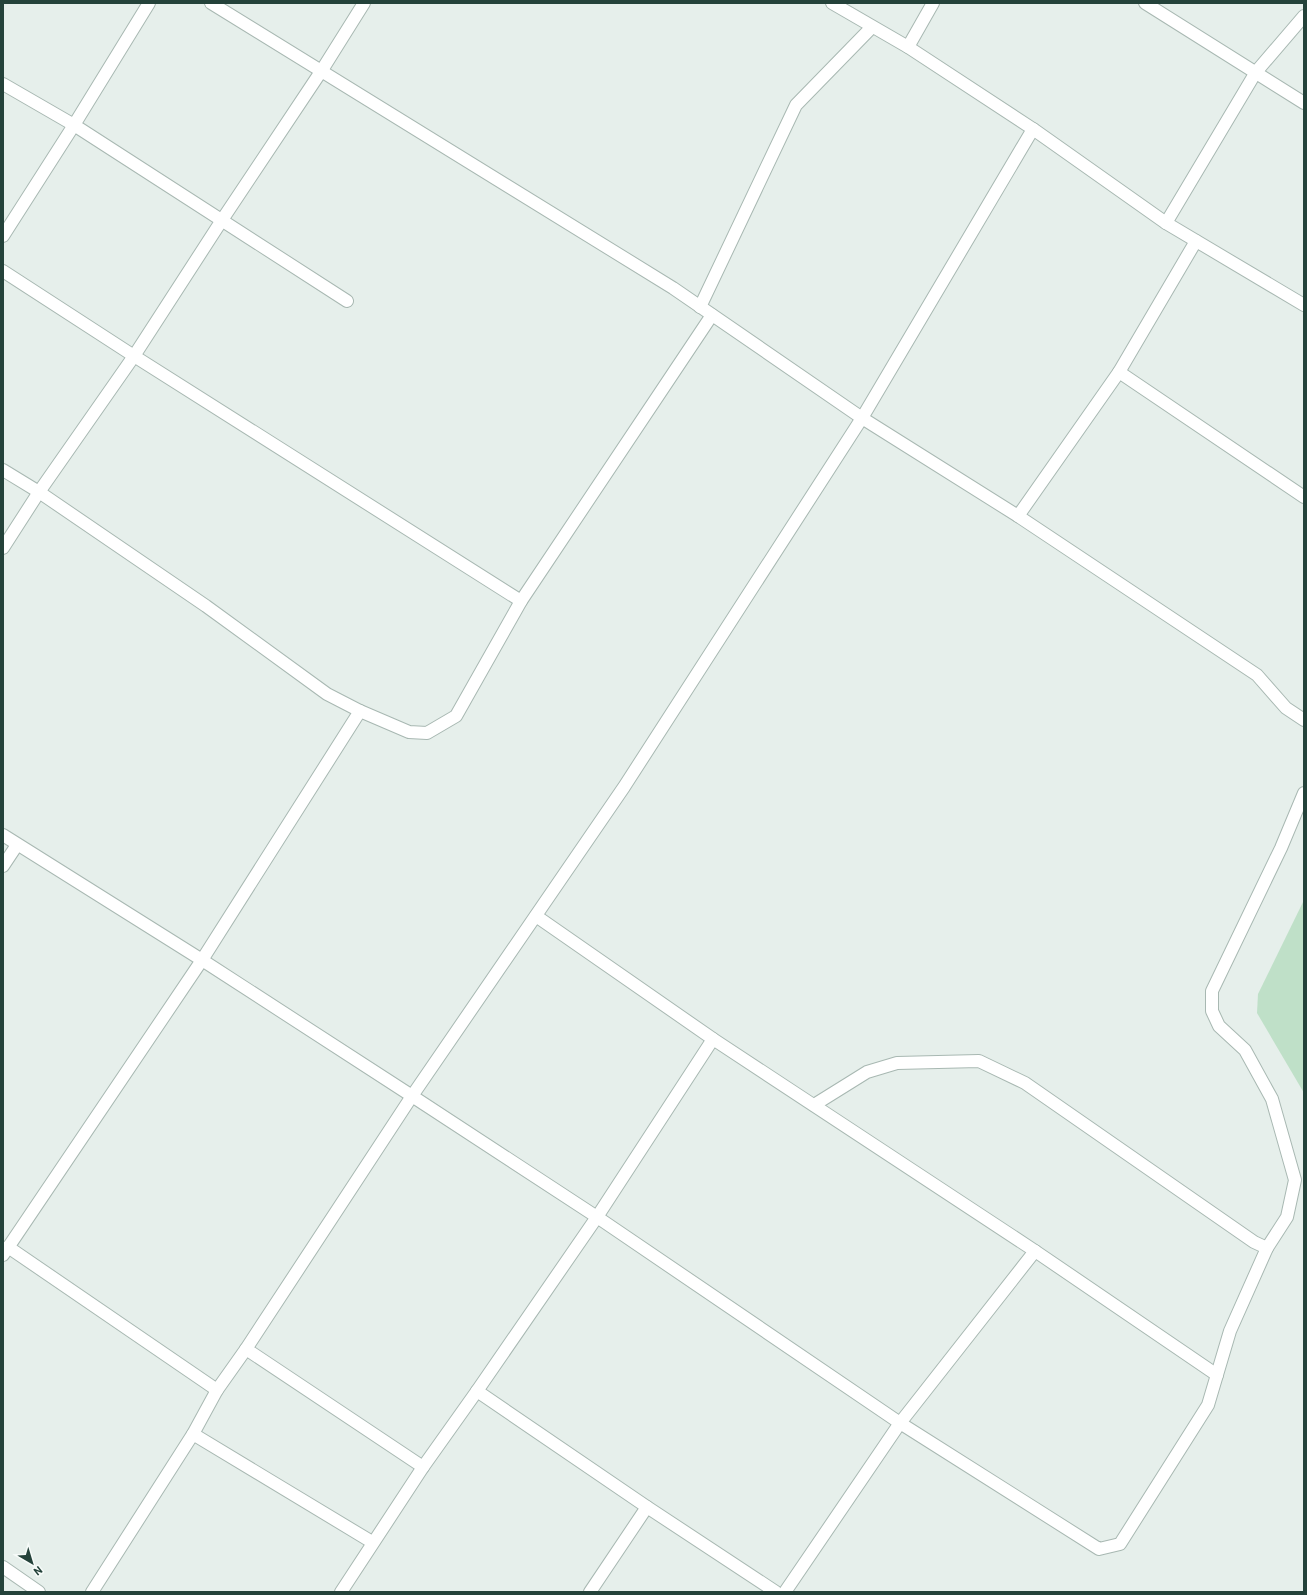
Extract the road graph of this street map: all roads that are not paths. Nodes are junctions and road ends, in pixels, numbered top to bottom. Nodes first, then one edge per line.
1 (149, 3) edge
2 (211, 3) edge
3 (364, 3) edge
4 (832, 3) edge
5 (933, 3) edge
6 (1145, 3) edge
7 (1304, 16) edge
8 (872, 27) junction
9 (908, 48) junction
10 (322, 70) junction
11 (1256, 72) junction
12 (3, 84) edge
13 (1304, 103) edge
14 (74, 125) junction
15 (1033, 129) junction
16 (222, 220) junction
17 (1166, 222) junction
18 (3, 236) edge
19 (1196, 241) junction
20 (3, 271) edge
21 (347, 301) dead end
22 (1304, 304) edge
23 (700, 307) junction
24 (712, 315) junction
25 (134, 356) junction
26 (1119, 372) junction
27 (862, 418) junction
28 (3, 470) edge
29 (39, 492) junction
30 (1304, 497) edge
31 (1018, 516) junction
32 (3, 548) edge
33 (521, 601) junction
34 (360, 711) junction
35 (1304, 720) edge
36 (1304, 793) edge
37 (3, 835) edge
38 (17, 845) junction
39 (3, 866) edge
40 (536, 916) junction
41 (202, 960) junction
42 (713, 1039) junction
43 (412, 1096) junction
44 (814, 1105) junction
45 (597, 1217) junction
46 (1267, 1248) junction
47 (5, 1251) edge
48 (1034, 1251) junction
49 (246, 1350) junction
50 (1217, 1375) junction
51 (217, 1390) junction
52 (477, 1391) junction
53 (900, 1423) junction
54 (193, 1434) junction
55 (423, 1467) junction
56 (647, 1507) junction
57 (372, 1542) junction
58 (3, 1568) edge
59 (39, 1592) edge
60 (92, 1592) edge
61 (341, 1592) edge
62 (590, 1592) edge
63 (776, 1592) edge
64 (785, 1592) edge

1 - 14 street
2 - 10 street
3 - 10 street
4 - 8 street
5 - 9 street
6 - 11 street
7 - 11 street
8 - 9 street
8 - 23 street
9 - 15 street
10 - 16 street
10 - 23 street
11 - 13 street
11 - 17 street
12 - 14 street
14 - 16 street
14 - 18 street
15 - 17 street
15 - 27 street
16 - 21 street
16 - 25 street
17 - 19 street
19 - 22 street
19 - 26 street
20 - 25 street
23 - 24 street
24 - 27 street
24 - 33 street
25 - 29 street
25 - 33 street
26 - 30 street
26 - 31 street
27 - 31 street
27 - 40 street
28 - 29 street
29 - 32 street
29 - 34 street
31 - 35 street
33 - 34 street
34 - 41 street
36 - 46 street
37 - 38 street
38 - 39 street
38 - 41 street
40 - 42 street
40 - 43 street
41 - 43 street
41 - 47 street
42 - 44 street
42 - 45 street
43 - 45 street
43 - 49 street
44 - 46 street
44 - 48 street
45 - 52 street
45 - 53 street
46 - 50 street
47 - 51 street
48 - 50 street
48 - 53 street
49 - 51 street
49 - 55 street
50 - 53 street
51 - 54 street
52 - 55 street
52 - 56 street
53 - 64 street
54 - 57 street
54 - 60 street
55 - 57 street
56 - 62 street
56 - 63 street
57 - 61 street
58 - 59 street

